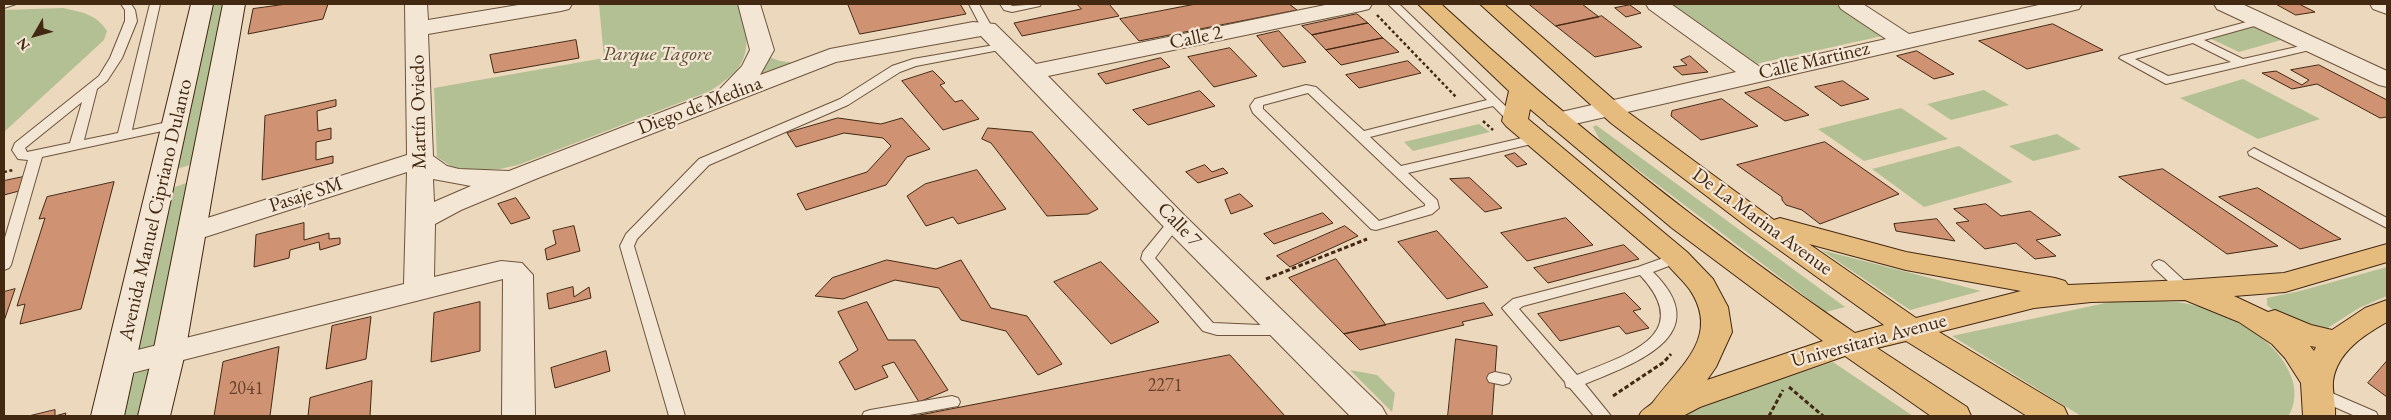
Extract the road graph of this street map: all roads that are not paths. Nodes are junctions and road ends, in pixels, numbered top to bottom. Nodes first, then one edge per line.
1 (11, 4) edge
2 (126, 4) edge
3 (155, 4) edge
4 (202, 4) edge
5 (234, 4) edge
6 (416, 4) edge
7 (562, 4) edge
8 (749, 4) edge
9 (974, 4) edge
10 (1005, 4) edge
11 (1036, 4) edge
12 (1393, 4) edge
13 (1429, 4) edge
14 (1490, 4) edge
15 (1657, 4) edge
16 (1849, 4) edge
17 (2225, 4) edge
18 (2381, 4) edge
19 (4, 5) edge
20 (2054, 5) edge
21 (2387, 6) edge
22 (1368, 8) edge
23 (2261, 21) junction
24 (417, 29) junction
25 (994, 35) junction
26 (2194, 40) junction
27 (1905, 41) junction
28 (2314, 46) junction
29 (762, 50) junction
30 (830, 56) junction
31 (2242, 63) junction
32 (1031, 72) junction
33 (1755, 75) junction
34 (2387, 80) edge
35 (91, 88) junction
36 (1521, 91) junction
37 (722, 97) junction
38 (1496, 102) junction
39 (1609, 108) junction
40 (1557, 120) junction
41 (176, 124) junction
42 (1515, 131) junction
43 (124, 135) junction
44 (1361, 135) junction
45 (76, 146) junction
46 (2254, 152) dead end
47 (20, 153) joint
48 (36, 154) junction
49 (420, 158) junction
50 (204, 171) junction
51 (1398, 171) junction
52 (529, 172) junction
53 (162, 181) junction
54 (421, 220) junction
55 (1756, 220) junction
56 (10, 222) edge
57 (1175, 222) junction
58 (2387, 224) edge
59 (192, 232) junction
60 (2387, 253) edge
61 (1678, 258) junction
62 (4, 265) edge
63 (2159, 266) dead end
64 (1642, 270) junction
65 (2255, 284) junction
66 (419, 290) junction
67 (2186, 290) junction
68 (2091, 292) junction
69 (2385, 313) edge
70 (1912, 330) junction
71 (1285, 332) junction
72 (2340, 342) junction
73 (1848, 346) junction
74 (169, 353) junction
75 (120, 365) junction
76 (1572, 383) junction
77 (952, 402) dead end
78 (2319, 404) edge
79 (1658, 415) edge
80 (107, 416) edge
81 (154, 416) edge
82 (519, 416) edge
83 (677, 416) edge
84 (870, 416) edge
85 (1370, 416) edge
86 (1602, 416) edge
87 (1955, 416) edge
88 (2052, 416) edge
89 (2370, 416) edge

1 - 19 lane
2 - 35 lane
3 - 43 lane
4 - 41 street, Avenida Manuel Cipriano Dulanto
5 - 50 street, Avenida Manuel Cipriano Dulanto
6 - 24 street, Martín Oviedo
7 - 24 street
8 - 29 street
9 - 25 lane
10 - 11 lane
12 - 38 lane
13 - 36 main road
14 - 39 main road, De La Marina Avenue
15 - 33 street
16 - 27 street
17 - 23 street
18 - 21 street
20 - 27 street, Calle Martinez
22 - 32 street, Calle 2
23 - 26 lane
23 - 28 street
24 - 49 street, Martín Oviedo
25 - 30 street, Diego de Medina
25 - 32 street, Calle 7
25 - 83 lane
26 - 31 lane
26 - 31 lane
27 - 33 street, Calle Martinez
28 - 31 lane
28 - 34 street
29 - 30 street
29 - 37 street
30 - 37 street, Diego de Medina
32 - 57 street, Calle 7
33 - 39 street, Calle Martinez
35 - 45 lane
35 - 47 lane
36 - 40 main road
36 - 42 main road
37 - 52 street, Diego de Medina
38 - 42 lane
38 - 44 lane
39 - 40 street, Calle Martinez
39 - 55 main road, De La Marina Avenue
40 - 73 main road
41 - 43 lane
41 - 53 street, Avenida Manuel Cipriano Dulanto
42 - 51 lane
42 - 61 main road
43 - 45 lane
44 - 51 lane
44 - 51 lane
45 - 48 lane
46 - 58 lane
47 - 48 lane
48 - 56 lane
49 - 52 street
49 - 54 street, Martín Oviedo
49 - 59 street, Pasaje SM
50 - 53 street
50 - 59 street, Avenida Manuel Cipriano Dulanto
52 - 54 street, Diego de Medina
53 - 75 street, Avenida Manuel Cipriano Dulanto
54 - 66 street, Martín Oviedo
55 - 68 main road
55 - 70 main road, De La Marina Avenue
56 - 62 lane
57 - 71 street, Calle 7
57 - 71 lane
59 - 74 street, Avenida Manuel Cipriano Dulanto
60 - 65 main road
61 - 64 lane
61 - 79 main road
63 - 67 lane
64 - 76 lane
64 - 76 lane
65 - 67 main road
65 - 72 main road
66 - 74 street
66 - 82 street
67 - 68 main road
67 - 78 main road
68 - 70 main road, Universitaria Avenue
69 - 72 main road
70 - 73 main road, Universitaria Avenue
70 - 88 main road, De La Marina Avenue
71 - 85 street, Calle 7
72 - 78 main road
73 - 79 main road, Universitaria Avenue
73 - 87 main road
74 - 75 street
74 - 81 street, Avenida Manuel Cipriano Dulanto
75 - 80 street, Avenida Manuel Cipriano Dulanto
76 - 86 lane
77 - 84 lane
78 - 89 lane

